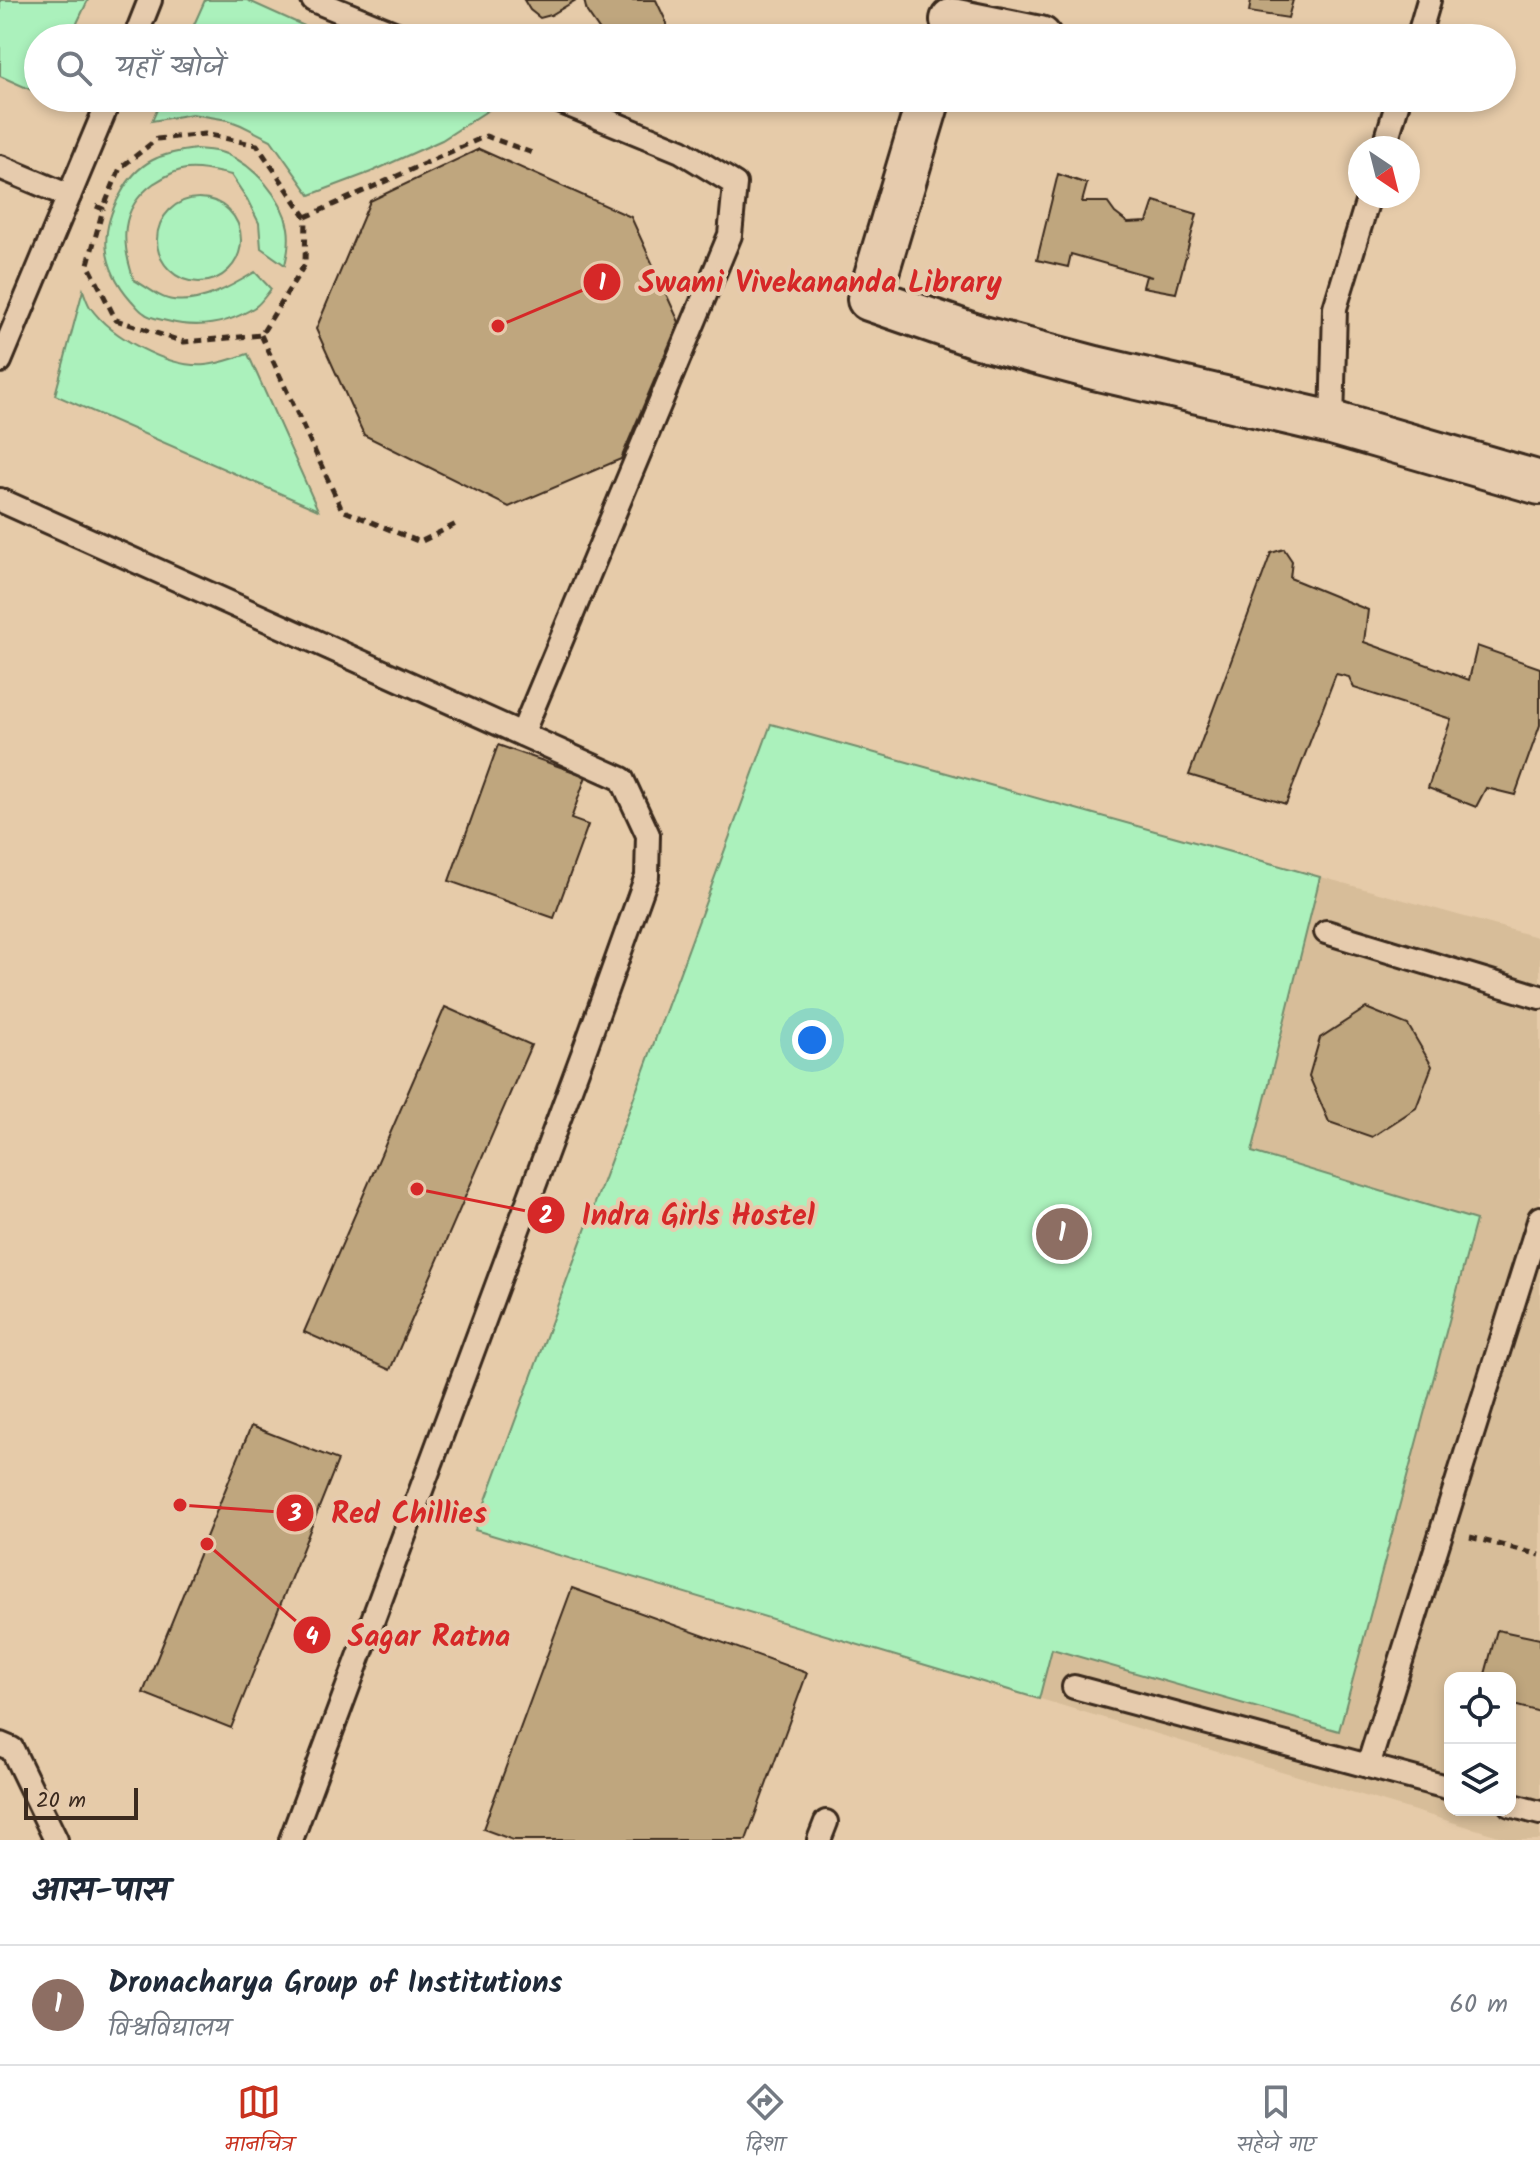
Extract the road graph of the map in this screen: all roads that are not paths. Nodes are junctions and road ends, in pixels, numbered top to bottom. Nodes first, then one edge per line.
1 (150, 0) edge
2 (313, 0) edge
3 (1429, 0) edge
4 (952, 19) edge
5 (141, 24) edge
6 (372, 24) edge
7 (975, 24) edge
8 (1422, 24) edge
9 (104, 112) edge
10 (586, 112) edge
11 (925, 112) edge
12 (1395, 112) edge
13 (1388, 136) edge
14 (0, 167) edge
15 (69, 196) junction
16 (1365, 208) edge
17 (0, 361) edge
18 (1332, 423) junction
19 (1540, 483) edge
20 (0, 500) edge
21 (522, 734) junction
22 (1326, 932) dead end
23 (1540, 997) edge
24 (1540, 1218) edge
25 (1074, 1687) dead end
26 (0, 1744) edge
27 (1368, 1766) junction
28 (1444, 1786) edge
29 (1516, 1807) edge
30 (1540, 1813) edge
31 (56, 1840) edge
32 (291, 1840) edge

1 - 5 lane
2 - 6 lane
3 - 8 lane
4 - 7 street
9 - 15 lane
10 - 21 lane
11 - 18 street
12 - 13 lane
14 - 15 lane
15 - 17 lane
16 - 18 lane
18 - 19 street
20 - 21 lane
21 - 32 lane
22 - 23 lane
24 - 27 lane
25 - 27 lane
26 - 31 lane
27 - 28 lane
29 - 30 lane

